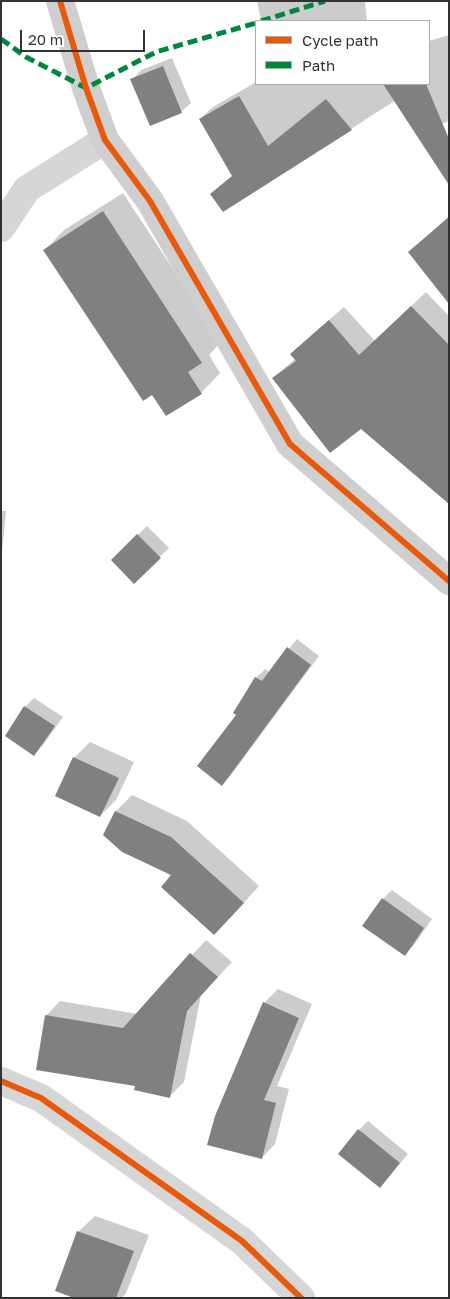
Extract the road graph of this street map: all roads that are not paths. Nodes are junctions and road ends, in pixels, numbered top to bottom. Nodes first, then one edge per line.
1 (60, 1) edge
2 (105, 140) junction
3 (3, 223) edge
4 (449, 581) edge
5 (1, 1081) edge
6 (301, 1298) edge

1 - 2 street
2 - 3 street
2 - 4 street
5 - 6 street

